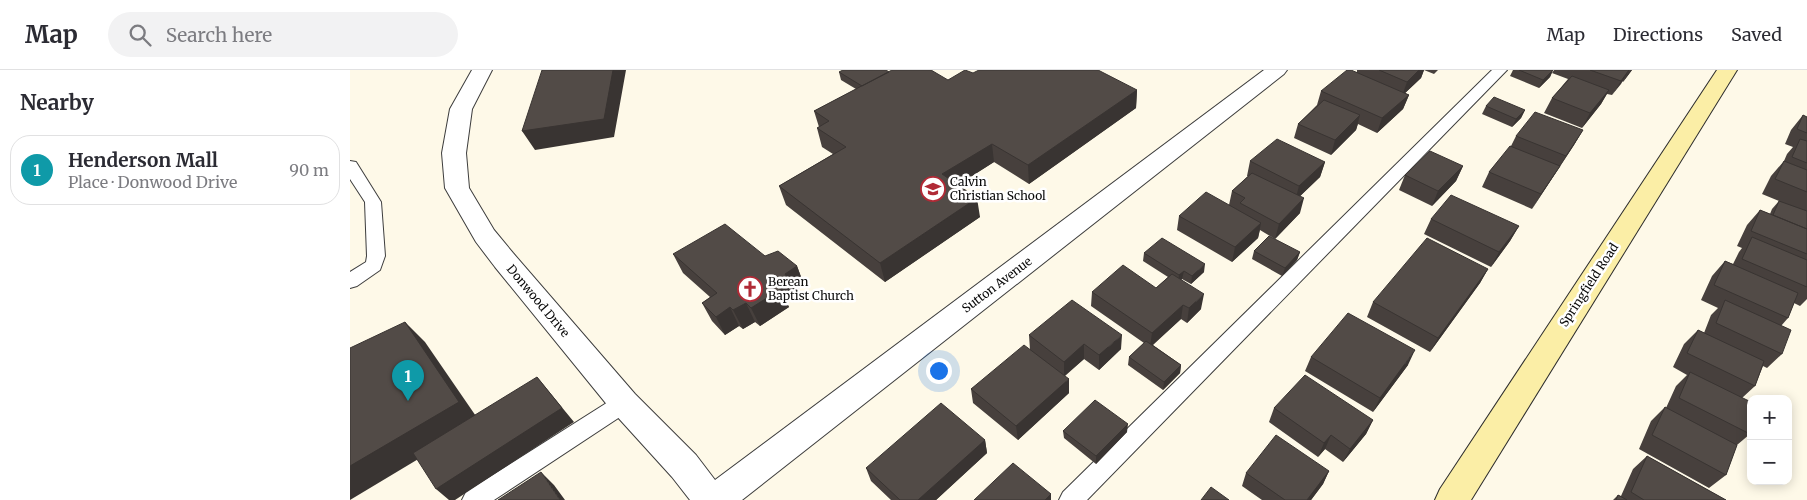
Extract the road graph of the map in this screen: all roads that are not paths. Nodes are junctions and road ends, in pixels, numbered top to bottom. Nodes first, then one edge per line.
1 (482, 70) edge
2 (1277, 70) edge
3 (1500, 70) edge
4 (1727, 70) edge
5 (350, 166) edge
6 (350, 281) edge
7 (624, 403) junction
8 (474, 500) edge
9 (710, 500) edge
10 (716, 500) edge
11 (1070, 500) edge
12 (1452, 500) edge

1 - 7 street, Donwood Drive
2 - 10 street, Sutton Avenue
3 - 11 lane
4 - 12 street, Springfield Road
5 - 6 lane
7 - 8 lane
7 - 9 street, Donwood Drive

